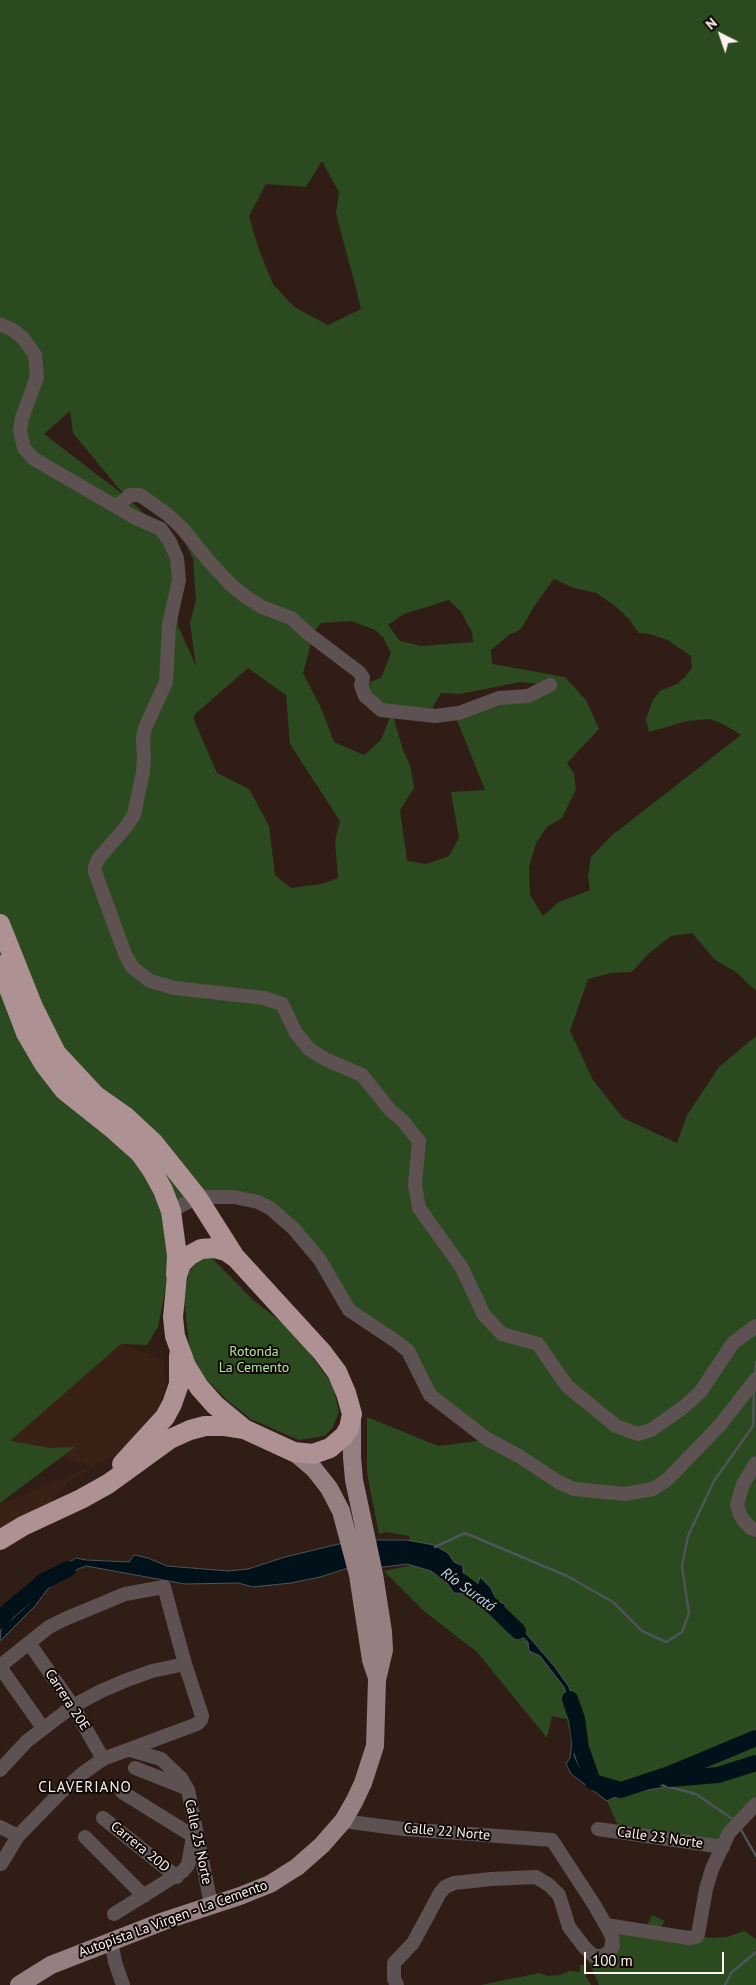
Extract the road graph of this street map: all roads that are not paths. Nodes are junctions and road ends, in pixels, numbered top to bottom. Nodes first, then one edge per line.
1 (0, 324) edge
2 (117, 506) junction
3 (550, 685) dead end
4 (0, 924) edge
5 (0, 965) edge
6 (197, 1197) junction
7 (170, 1211) junction
8 (236, 1258) junction
9 (176, 1282) junction
10 (756, 1326) edge
11 (178, 1346) junction
12 (754, 1381) edge
13 (352, 1414) junction
14 (244, 1429) junction
15 (294, 1452) junction
16 (756, 1463) edge
17 (63, 1506) junction
18 (756, 1530) edge
19 (0, 1540) edge
20 (366, 1575) junction
21 (29, 1643) junction
22 (185, 1664) junction
23 (0, 1666) edge
24 (73, 1706) junction
25 (43, 1728) junction
26 (130, 1750) junction
27 (104, 1759) junction
28 (135, 1768) dead end
29 (0, 1770) edge
30 (186, 1788) junction
31 (122, 1792) dead end
32 (756, 1804) edge
33 (192, 1813) junction
34 (103, 1818) dead end
35 (342, 1820) junction
36 (0, 1827) edge
37 (598, 1829) dead end
38 (18, 1836) junction
39 (193, 1836) junction
40 (85, 1837) dead end
41 (723, 1847) junction
42 (1, 1864) edge
43 (177, 1877) junction
44 (144, 1896) junction
45 (211, 1904) junction
46 (114, 1914) dead end
47 (606, 1925) junction
48 (112, 1941) junction
49 (19, 1985) edge
50 (123, 1985) edge
51 (397, 1985) edge

1 - 2 street
2 - 3 street
2 - 10 street
4 - 6 highway
5 - 7 highway
6 - 7 street
6 - 8 highway
6 - 12 street
7 - 9 highway
8 - 9 highway
8 - 13 highway
9 - 11 highway
11 - 14 highway
11 - 17 highway
13 - 15 highway
13 - 20 main road, Autopista La Virgen - La Cemento
14 - 15 highway
14 - 17 highway
15 - 20 main road, Autopista La Virgen - La Cemento
16 - 18 street
17 - 19 highway
20 - 35 main road, Autopista La Virgen - La Cemento
21 - 22 street
21 - 23 street
21 - 24 street, Carrera 20E
22 - 24 street
22 - 26 street
23 - 25 street
24 - 25 street
24 - 27 street, Carrera 20E
25 - 29 street
26 - 27 street
26 - 30 street, Calle 25 Norte
27 - 38 street
28 - 30 street
30 - 33 street, Calle 25 Norte
31 - 39 street
32 - 41 street
33 - 39 street
33 - 45 street, Calle 25 Norte
34 - 43 street, Carrera 20D
35 - 45 main road, Autopista La Virgen - La Cemento
35 - 47 street, Calle 22 Norte
36 - 38 street
37 - 41 street, Calle 23 Norte
38 - 42 street
39 - 43 street
40 - 44 street
41 - 47 street
43 - 44 street
44 - 46 street
45 - 48 main road, Autopista La Virgen - La Cemento
47 - 51 street
48 - 49 main road, Autopista La Virgen - La Cemento
48 - 50 street

